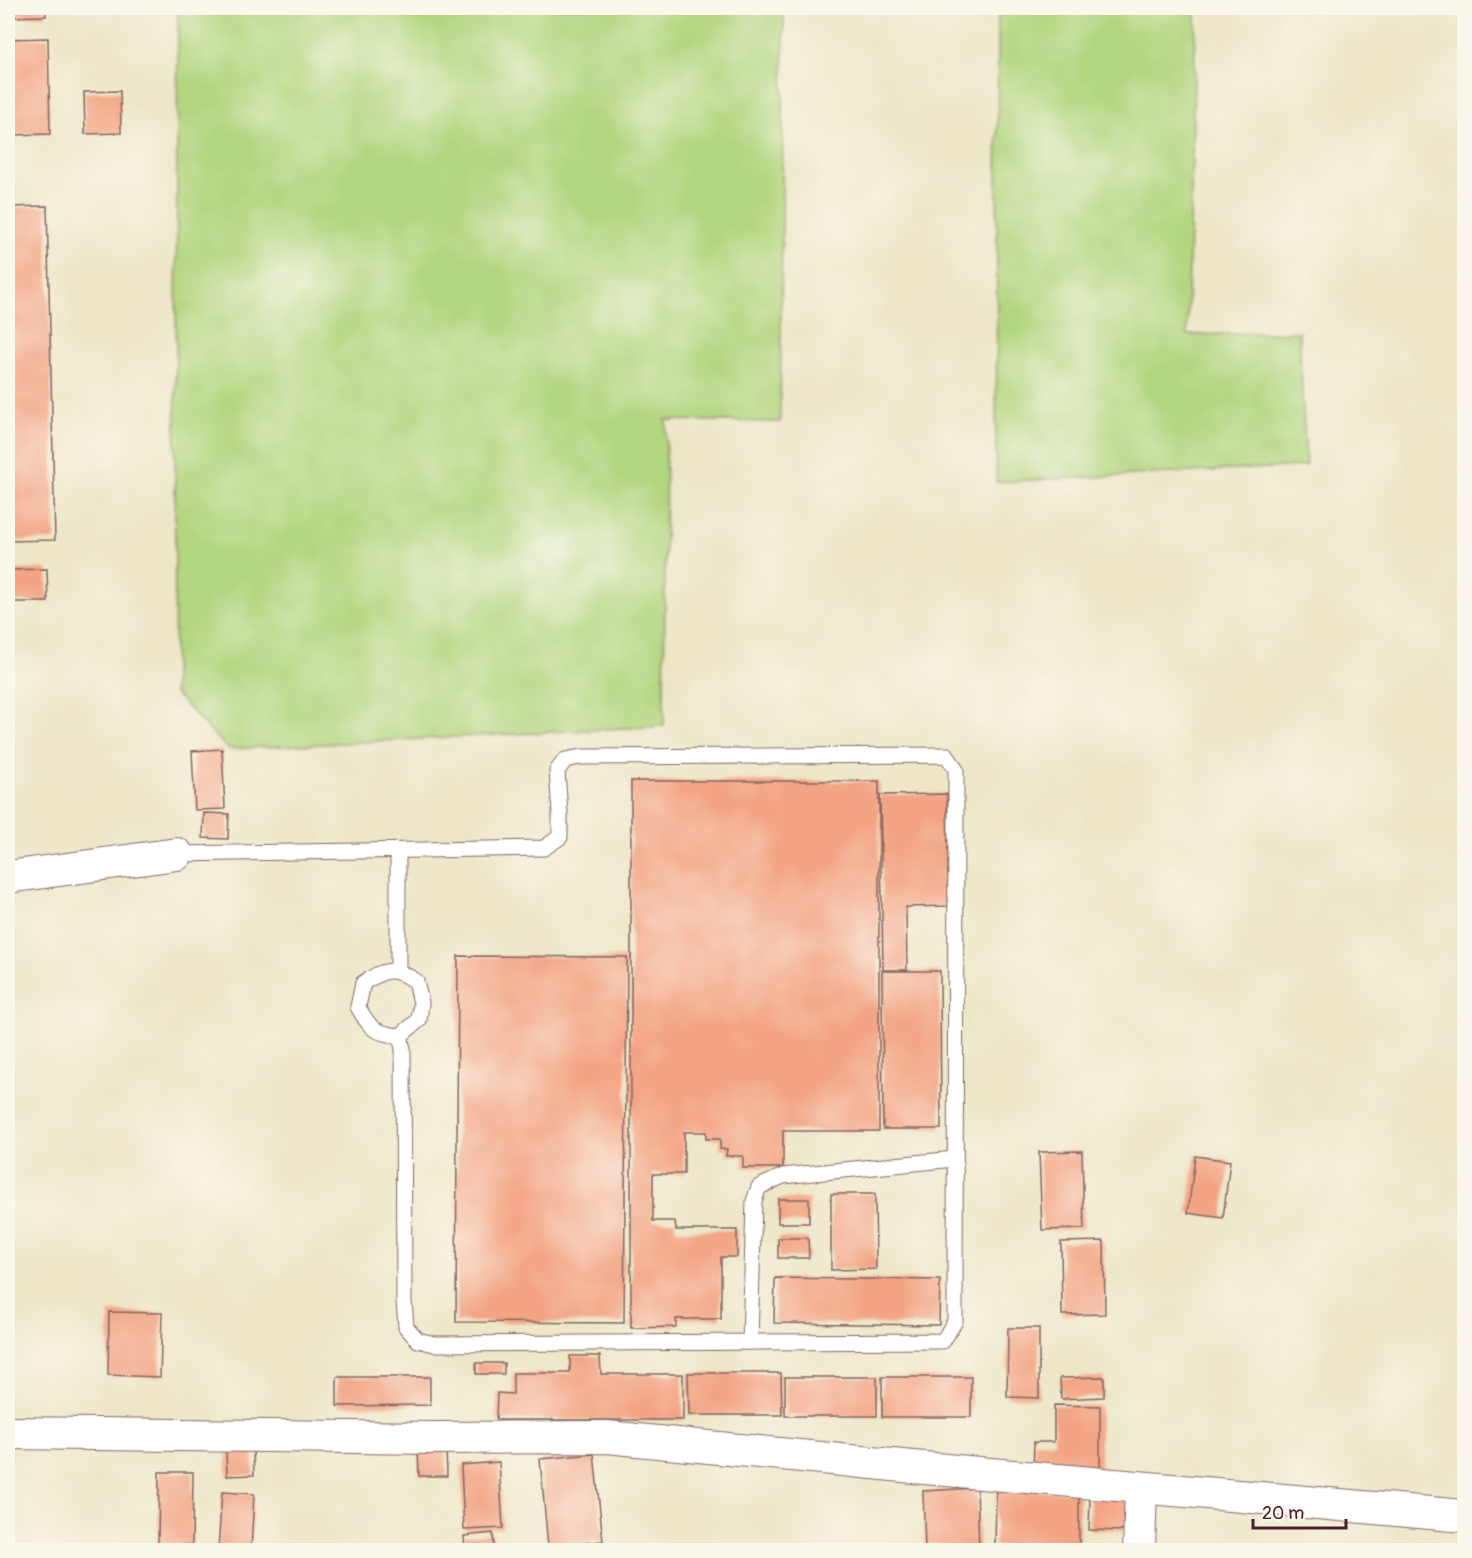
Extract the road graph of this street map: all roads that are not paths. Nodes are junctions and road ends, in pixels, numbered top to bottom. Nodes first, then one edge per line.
1 (398, 852) junction
2 (177, 854) joint
3 (8, 878) edge
4 (398, 971) junction
5 (400, 1036) junction
6 (956, 1160) junction
7 (750, 1342) junction
8 (8, 1433) edge
9 (1140, 1488) junction
10 (1464, 1516) edge
11 (1139, 1551) edge

1 - 2 lane
1 - 4 lane
1 - 6 lane
2 - 3 street
4 - 5 lane
4 - 5 lane
5 - 7 lane
6 - 7 lane
6 - 7 lane
8 - 9 street
9 - 10 street
9 - 11 street

